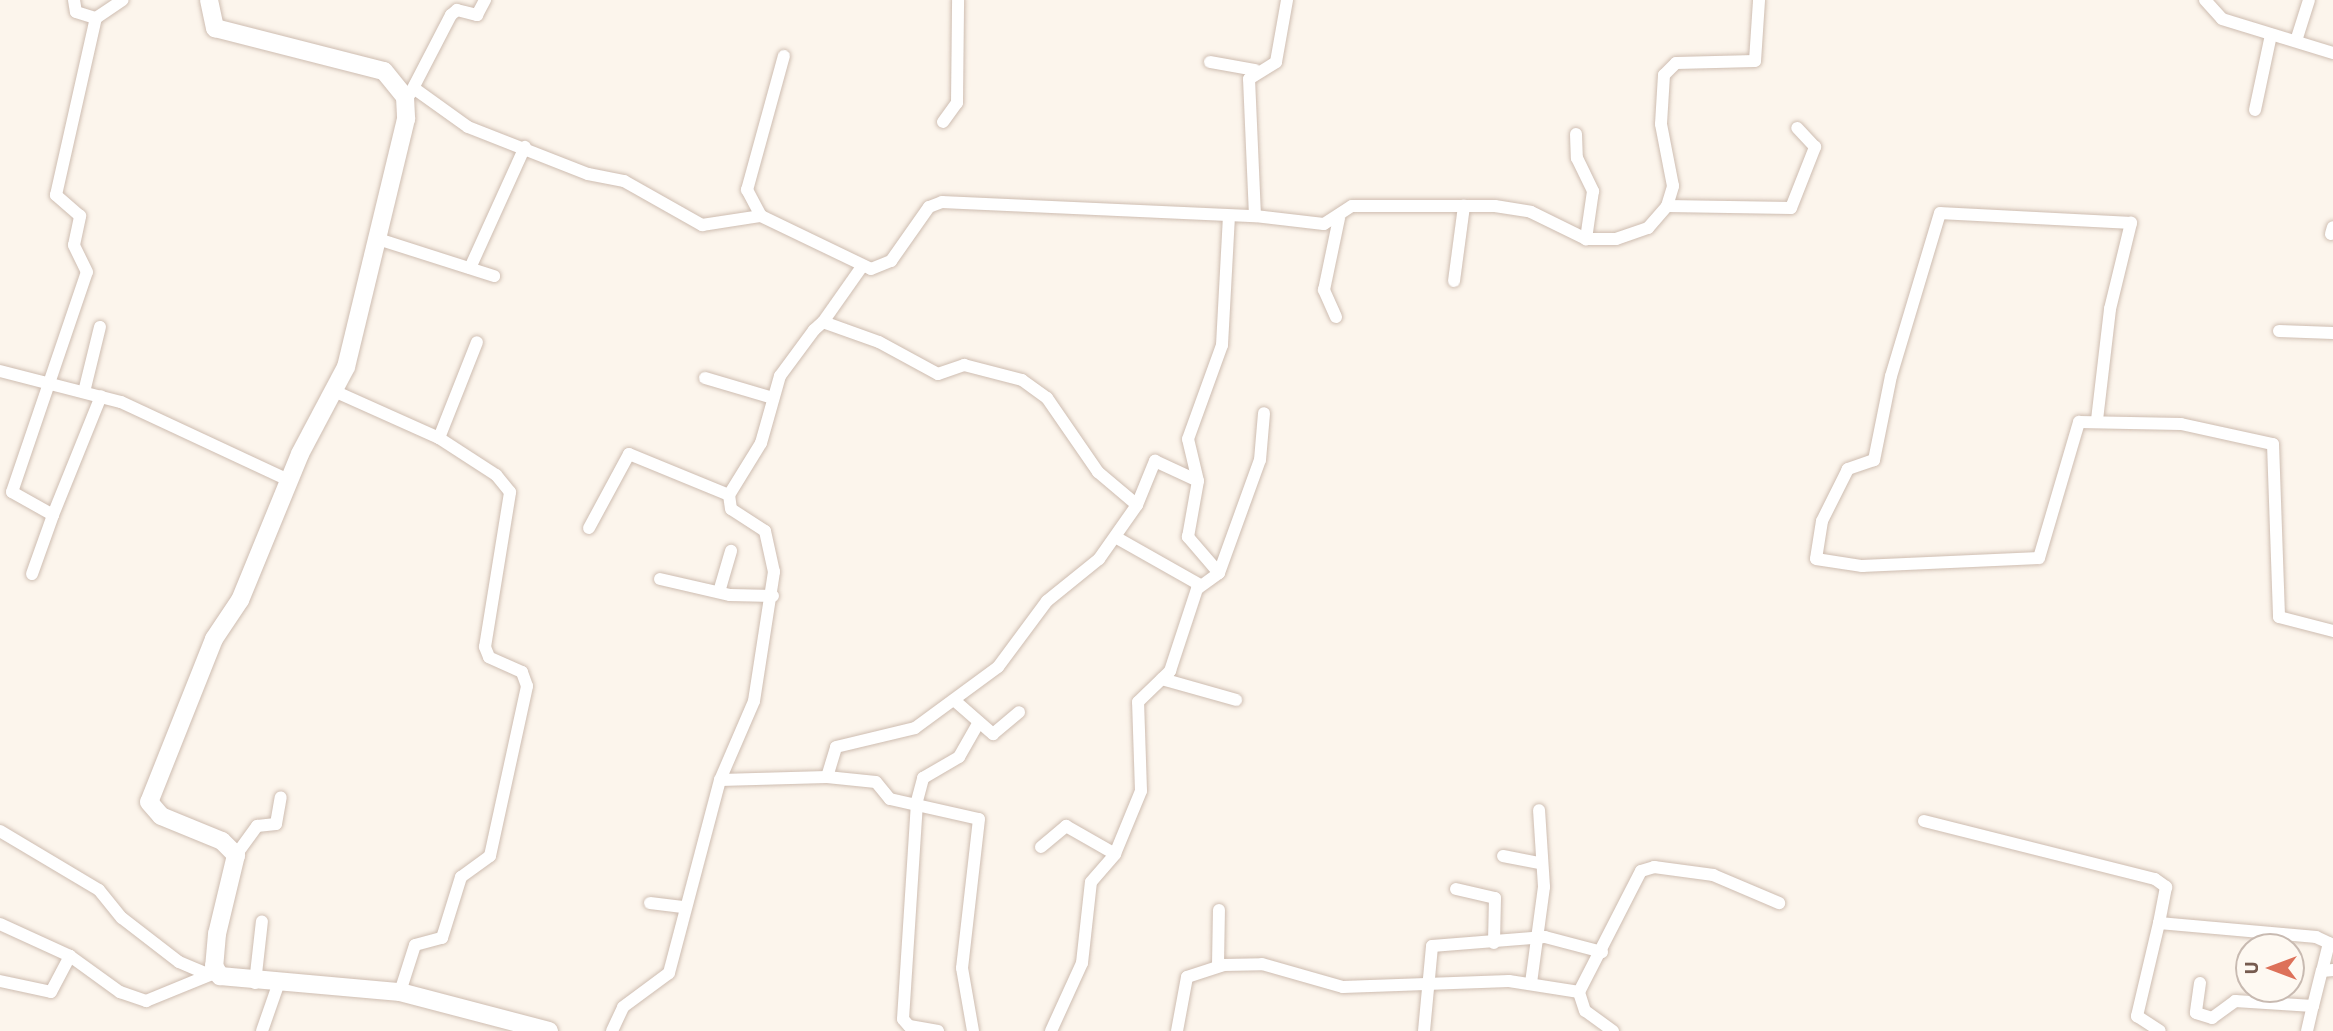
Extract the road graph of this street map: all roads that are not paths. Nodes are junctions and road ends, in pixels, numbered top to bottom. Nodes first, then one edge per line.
1 (75, 0) edge
2 (123, 0) edge
3 (209, 0) edge
4 (485, 0) edge
5 (958, 0) edge
6 (1287, 0) edge
7 (1759, 0) edge
8 (2205, 0) edge
9 (2309, 0) edge
10 (96, 18) junction
11 (2271, 35) junction
12 (2296, 41) junction
13 (2333, 53) edge
14 (784, 56) dead end
15 (1210, 62) dead end
16 (1255, 70) junction
17 (410, 93) junction
18 (2255, 110) dead end
19 (943, 122) dead end
20 (1797, 128) dead end
21 (1576, 134) dead end
22 (525, 147) junction
23 (1465, 206) junction
24 (1667, 206) junction
25 (761, 216) junction
26 (1255, 216) junction
27 (1229, 217) junction
28 (1339, 218) junction
29 (378, 239) junction
30 (1586, 239) junction
31 (470, 268) junction
32 (861, 268) junction
33 (494, 276) dead end
34 (1454, 281) dead end
35 (1336, 317) dead end
36 (823, 322) junction
37 (100, 327) dead end
38 (2280, 331) dead end
39 (2333, 333) edge
40 (477, 342) dead end
41 (0, 371) edge
42 (705, 378) dead end
43 (49, 381) junction
44 (334, 391) junction
45 (84, 392) junction
46 (101, 396) junction
47 (773, 398) junction
48 (1264, 413) dead end
49 (2097, 420) junction
50 (439, 438) junction
51 (288, 480) junction
52 (1198, 481) junction
53 (729, 495) junction
54 (1137, 505) junction
55 (53, 515) junction
56 (589, 528) dead end
57 (1117, 538) junction
58 (731, 551) dead end
59 (1219, 573) junction
60 (32, 574) dead end
61 (660, 579) dead end
62 (1200, 585) junction
63 (719, 592) junction
64 (773, 596) junction
65 (2333, 631) edge
66 (1162, 679) junction
67 (954, 700) junction
68 (1236, 700) dead end
69 (1019, 712) dead end
70 (979, 722) junction
71 (827, 777) junction
72 (720, 780) junction
73 (281, 797) dead end
74 (917, 801) junction
75 (1539, 810) dead end
76 (1924, 821) dead end
77 (0, 831) edge
78 (1041, 847) dead end
79 (1115, 854) junction
80 (236, 855) junction
81 (1503, 856) dead end
82 (1538, 863) junction
83 (1456, 889) dead end
84 (650, 903) dead end
85 (1779, 903) dead end
86 (685, 907) junction
87 (1219, 910) dead end
88 (262, 921) dead end
89 (0, 923) edge
90 (2159, 923) junction
91 (1538, 938) junction
92 (2331, 939) edge
93 (1494, 943) junction
94 (1602, 952) junction
95 (70, 956) junction
96 (1218, 965) junction
97 (2328, 970) edge
98 (213, 974) junction
99 (0, 981) edge
100 (1427, 982) junction
101 (1531, 982) junction
102 (255, 983) junction
103 (2200, 983) dead end
104 (278, 985) junction
105 (400, 992) junction
106 (1579, 992) junction
107 (2313, 1006) junction
108 (262, 1031) edge
109 (549, 1031) edge
110 (612, 1031) edge
111 (938, 1031) edge
112 (973, 1031) edge
113 (1051, 1031) edge
114 (1177, 1031) edge
115 (1424, 1031) edge
116 (1613, 1031) edge
117 (2160, 1031) edge
118 (2306, 1031) edge

1 - 10 street
2 - 10 street
3 - 17 street
4 - 17 street
5 - 19 street
6 - 16 street
7 - 24 street
8 - 11 street
9 - 12 street
10 - 43 street
11 - 12 street
11 - 18 street
12 - 13 street
14 - 25 street
15 - 16 street
16 - 26 street
17 - 22 street
17 - 29 street
20 - 24 street
21 - 30 street
22 - 25 street
22 - 31 street
23 - 28 street
23 - 30 street
23 - 34 street
24 - 30 street
25 - 32 street
26 - 27 street
26 - 28 street
27 - 32 street
27 - 52 street
28 - 35 street
29 - 31 street
29 - 44 street
31 - 33 street
32 - 36 street
36 - 47 street
36 - 54 street
37 - 45 street
38 - 39 street
40 - 50 street
41 - 43 street
42 - 47 street
43 - 45 street
43 - 55 street
44 - 50 street
44 - 51 street
45 - 46 street
46 - 51 street
46 - 55 street
47 - 53 street
48 - 59 street
49 - 49 street
49 - 65 street
50 - 105 street
51 - 80 street
52 - 54 street
52 - 59 street
53 - 56 street
53 - 64 street
54 - 57 street
55 - 60 street
57 - 62 street
57 - 67 street
58 - 63 street
59 - 62 street
61 - 63 street
62 - 66 street
63 - 64 street
64 - 72 street
66 - 68 street
66 - 79 street
67 - 70 street
67 - 71 street
69 - 70 street
70 - 74 street
71 - 72 street
71 - 74 street
72 - 86 street
73 - 80 street
74 - 111 street
74 - 112 street
75 - 82 street
76 - 90 street
77 - 98 street
78 - 79 street
79 - 113 street
80 - 98 street
81 - 82 street
82 - 91 street
83 - 93 street
84 - 86 street
85 - 94 street
86 - 110 street
87 - 96 street
88 - 102 street
89 - 95 street
90 - 92 street
90 - 117 street
91 - 93 street
91 - 94 street
91 - 101 street
92 - 97 street
93 - 100 street
94 - 106 street
95 - 98 street
95 - 99 street
96 - 100 street
96 - 114 street
97 - 107 street
98 - 102 street
100 - 101 street
100 - 115 street
101 - 106 street
102 - 104 street
103 - 107 street
104 - 105 street
104 - 108 street
105 - 109 street
106 - 116 street
107 - 118 street

